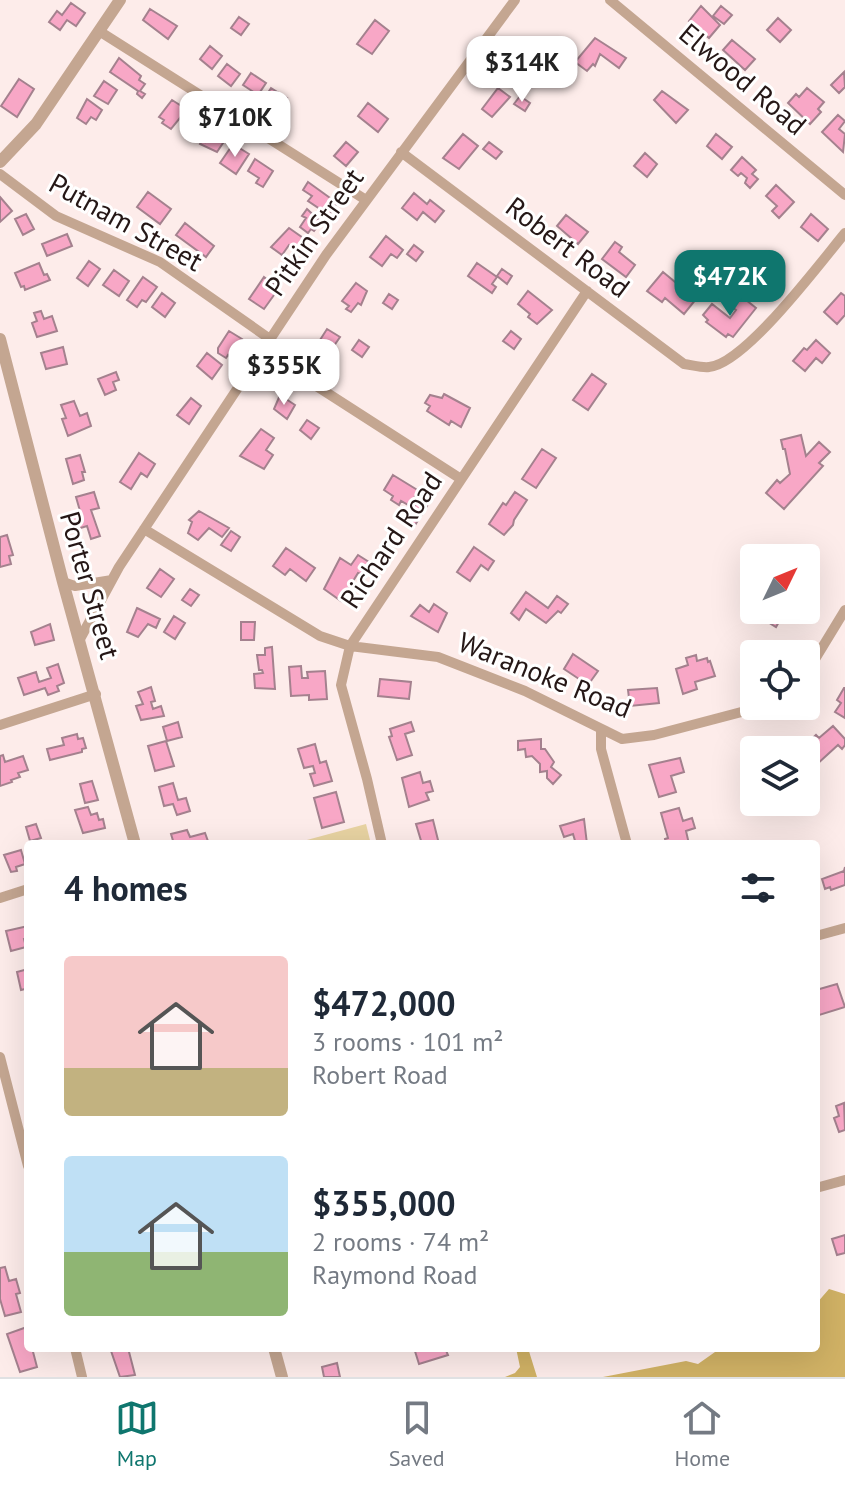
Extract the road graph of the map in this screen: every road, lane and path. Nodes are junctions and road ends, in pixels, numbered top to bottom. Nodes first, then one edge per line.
1 (515, 0) edge
2 (610, 0) edge
3 (113, 2) edge
4 (99, 31) junction
5 (0, 144) edge
6 (14, 149) junction
7 (401, 152) junction
8 (0, 162) edge
9 (0, 174) edge
10 (845, 195) edge
11 (366, 200) junction
12 (845, 233) edge
13 (587, 291) junction
14 (0, 339) edge
15 (270, 339) junction
16 (262, 351) junction
17 (461, 479) junction
18 (144, 529) junction
19 (112, 580) junction
20 (63, 582) junction
21 (845, 610) edge
22 (80, 639) junction
23 (350, 646) junction
24 (820, 651) edge
25 (96, 694) junction
26 (740, 712) edge
27 (0, 725) edge
28 (601, 730) junction
29 (134, 840) edge
30 (381, 840) edge
31 (626, 840) edge
32 (24, 890) edge
33 (0, 898) edge
34 (845, 928) edge
35 (820, 935) edge
36 (0, 1057) edge
37 (24, 1150) edge
38 (845, 1180) edge
39 (820, 1187) edge
40 (76, 1352) edge
41 (276, 1352) edge
42 (82, 1377) edge
43 (282, 1377) edge

1 - 7 street, Pitkin Street
2 - 10 street, Elwood Road
3 - 4 street
4 - 6 street
4 - 11 street
5 - 6 street
6 - 8 street
7 - 11 street, Pitkin Street
7 - 13 street, Robert Road
9 - 15 street, Putnam Street
11 - 15 street, Pitkin Street
12 - 13 street, Robert Road
13 - 17 street, Richard Road
14 - 20 street, Porter Street
15 - 16 street, Pitkin Street
16 - 17 street
16 - 18 street, Pitkin Street
17 - 23 street, Richard Road
18 - 19 street, Pitkin Street
18 - 23 street, Waranoke Road
19 - 20 street
19 - 22 street, Pitkin Street
20 - 22 street, Porter Street
21 - 24 street
22 - 25 street, Porter Street
23 - 28 street, Waranoke Road
23 - 30 street, Richard Road
25 - 27 street
25 - 29 street, Porter Street
26 - 28 street, Waranoke Road
28 - 31 street
32 - 33 street
34 - 35 street
36 - 37 street
38 - 39 street
40 - 42 street
41 - 43 street

